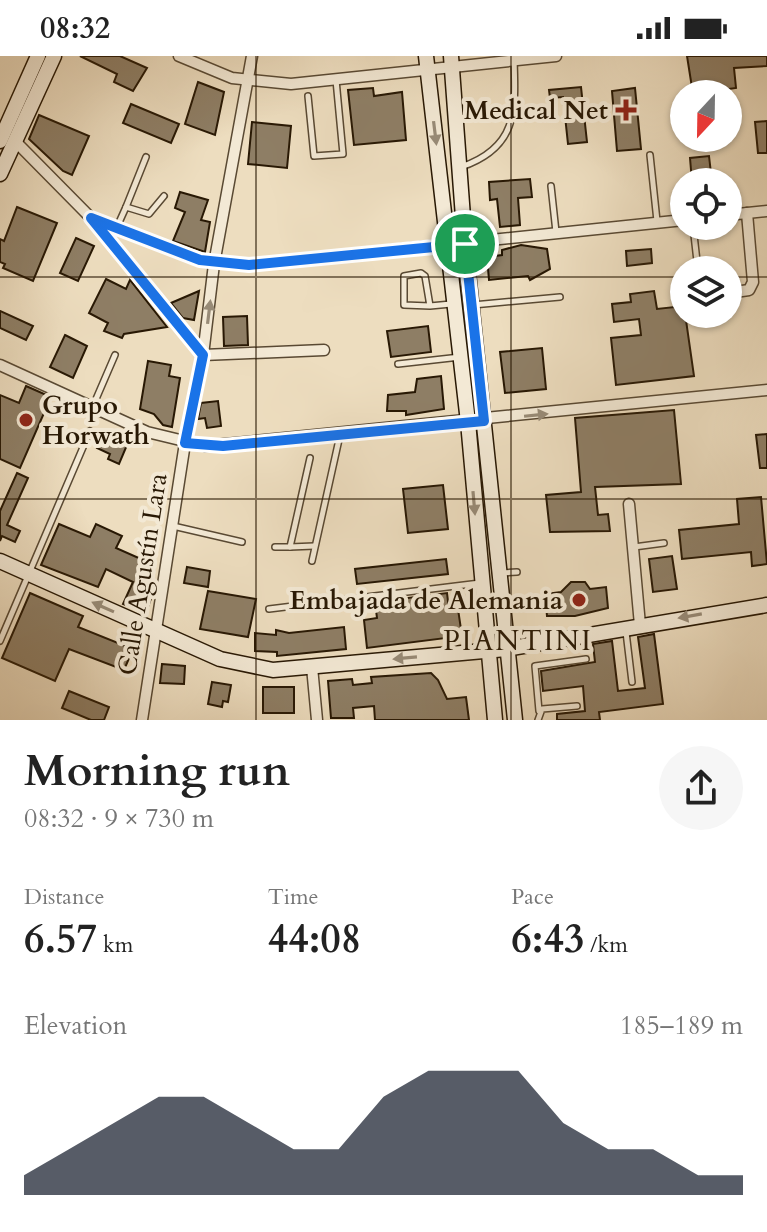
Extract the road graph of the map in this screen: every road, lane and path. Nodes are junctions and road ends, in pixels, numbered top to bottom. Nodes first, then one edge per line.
1 (38, 56) edge
2 (54, 56) edge
3 (179, 56) edge
4 (252, 56) edge
5 (556, 56) edge
6 (514, 60) junction
7 (452, 61) edge
8 (427, 63) edge
9 (336, 79) junction
10 (249, 81) junction
11 (308, 96) dead end
12 (0, 141) edge
13 (16, 142) junction
14 (650, 155) dead end
15 (146, 157) dead end
16 (460, 167) junction
17 (0, 174) edge
18 (551, 186) dead end
19 (164, 196) dead end
20 (126, 207) junction
21 (767, 211) edge
22 (747, 213) junction
23 (742, 214) edge
24 (91, 218) junction
25 (670, 222) edge
26 (657, 223) junction
27 (117, 228) junction
28 (557, 234) junction
29 (465, 244) junction
30 (449, 246) junction
31 (214, 264) junction
32 (742, 291) edge
33 (560, 297) dead end
34 (455, 303) junction
35 (472, 305) junction
36 (430, 306) junction
37 (324, 350) dead end
38 (115, 355) dead end
39 (203, 355) junction
40 (461, 357) junction
41 (398, 364) dead end
42 (0, 365) edge
43 (767, 390) edge
44 (93, 407) junction
45 (484, 421) junction
46 (468, 422) junction
47 (90, 431) dead end
48 (340, 435) junction
49 (185, 443) junction
50 (310, 458) dead end
51 (629, 504) dead end
52 (172, 526) junction
53 (242, 542) dead end
54 (664, 543) dead end
55 (314, 546) junction
56 (275, 547) dead end
57 (290, 547) junction
58 (633, 547) junction
59 (0, 561) edge
60 (312, 561) dead end
61 (517, 572) dead end
62 (27, 573) junction
63 (501, 573) junction
64 (481, 582) junction
65 (767, 605) edge
66 (269, 609) dead end
67 (633, 626) junction
68 (155, 630) junction
69 (0, 641) edge
70 (506, 649) junction
71 (487, 650) junction
72 (586, 659) dead end
73 (312, 667) junction
74 (632, 682) dead end
75 (577, 706) dead end
76 (539, 711) junction
77 (142, 720) edge
78 (317, 720) edge
79 (495, 720) edge
80 (515, 720) edge
81 (538, 720) edge

1 - 12 main road
2 - 13 main road
3 - 10 street
4 - 10 street, Calle Agustín Lara
5 - 6 street
6 - 7 street
6 - 16 lane
7 - 8 street
7 - 16 main road
8 - 9 street
8 -> 30 main road
9 - 10 street
9 - 11 lane
10 - 31 street, Calle Agustín Lara
13 - 17 main road
13 - 24 street
14 - 26 lane
15 - 20 lane
16 - 29 main road
18 - 28 lane
19 - 20 lane
20 - 27 lane
21 - 22 street
22 - 23 street
22 - 32 street
24 - 27 street
24 - 39 street
25 - 26 street
26 - 28 street
27 - 31 street
28 - 29 street
29 - 30 street
29 - 35 main road
30 - 31 street
30 - 34 main road
39 -> 31 street, Calle Agustín Lara
33 - 35 lane
34 - 36 lane
34 - 40 main road
35 - 45 main road
36 - 36 lane
37 - 39 street
38 - 44 lane
39 - 49 street, Calle Agustín Lara
40 - 41 lane
40 - 46 main road
42 - 44 street
45 -> 43 street
44 - 49 street
45 - 46 street
45 - 63 main road
46 - 48 street
46 -> 64 main road
47 - 62 lane
48 - 49 street
48 - 55 lane
49 - 52 street, Calle Agustín Lara
50 - 57 lane
51 - 58 street
52 - 53 lane
52 - 68 street, Calle Agustín Lara
54 - 58 lane
55 - 57 lane
55 - 60 lane
56 - 57 lane
58 - 67 street
59 - 62 main road
61 - 63 lane
68 -> 62 main road
62 - 69 lane
63 - 70 main road
64 - 66 lane
64 - 71 main road
65 -> 67 main road
67 - 70 main road
67 - 74 lane
68 - 73 main road
68 - 77 street, Calle Agustín Lara
70 - 71 main road
70 - 80 main road
71 -> 73 main road
71 - 79 main road
72 - 76 lane
73 - 78 street
75 - 76 lane
76 - 81 lane

